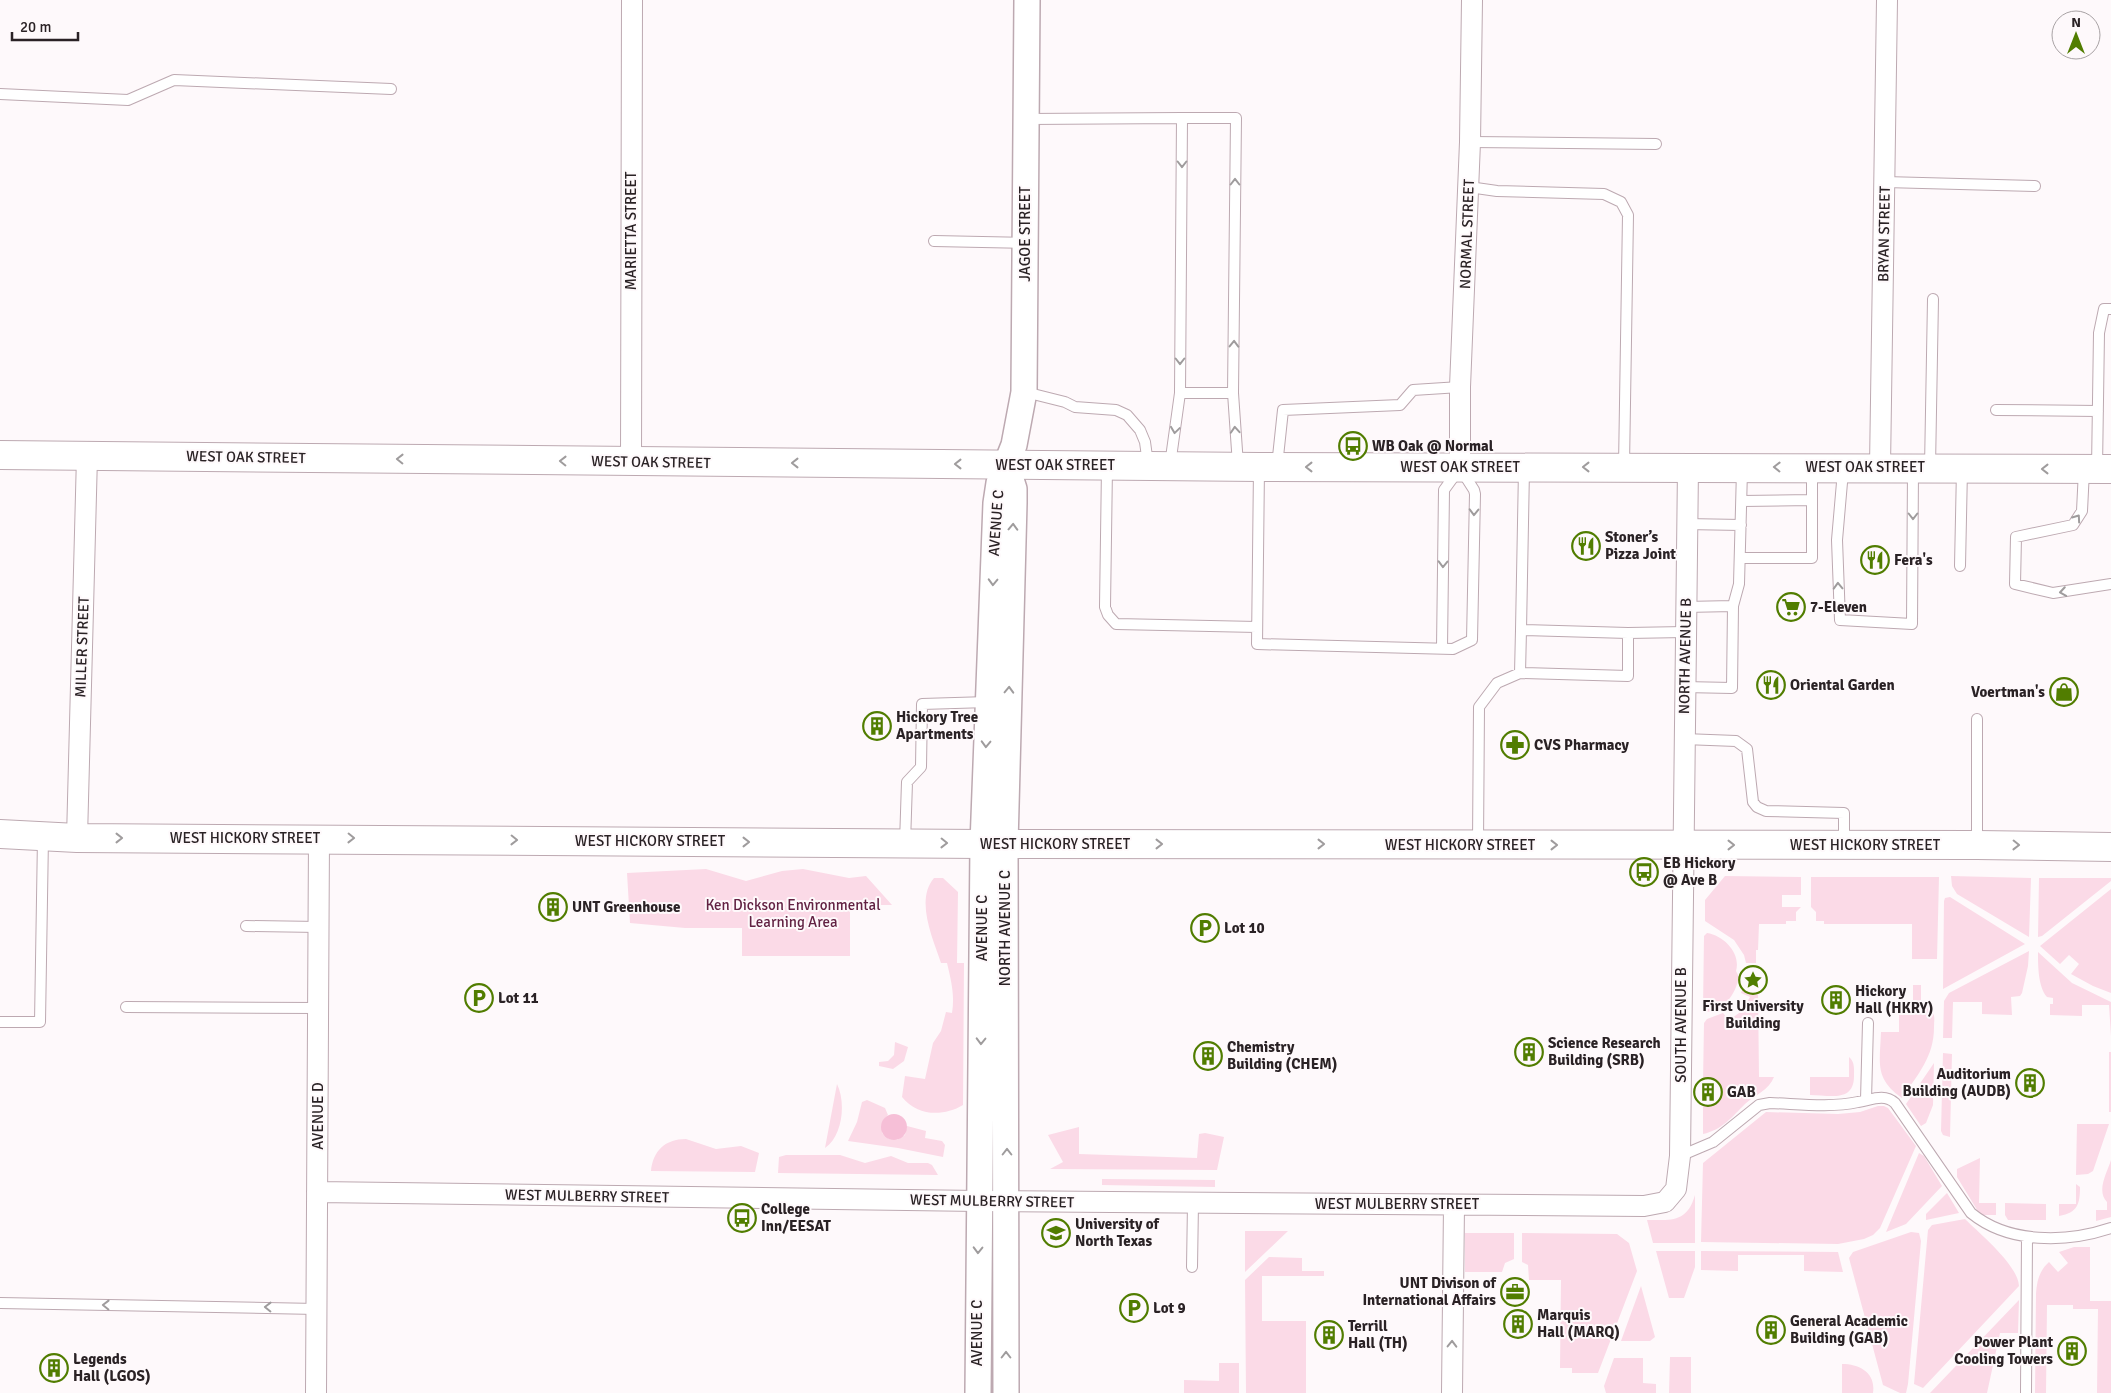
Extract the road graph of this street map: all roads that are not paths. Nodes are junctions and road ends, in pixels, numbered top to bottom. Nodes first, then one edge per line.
1 (632, 0) edge
2 (1027, 0) edge
3 (1472, 0) edge
4 (1887, 0) edge
5 (391, 89) dead end
6 (0, 94) edge
7 (1182, 118) junction
8 (1026, 119) junction
9 (1470, 142) junction
10 (1656, 144) dead end
11 (1885, 182) junction
12 (2035, 186) dead end
13 (1469, 187) junction
14 (934, 241) dead end
15 (1025, 243) junction
16 (1933, 299) dead end
17 (2111, 309) edge
18 (1460, 387) junction
19 (1024, 392) junction
20 (1180, 393) junction
21 (1233, 393) junction
22 (1996, 410) dead end
23 (2098, 411) junction
24 (0, 455) edge
25 (87, 456) junction
26 (631, 462) junction
27 (1006, 465) junction
28 (1107, 466) junction
29 (1159, 466) junction
30 (1258, 466) junction
31 (1524, 467) junction
32 (1624, 467) junction
33 (1688, 467) junction
34 (1742, 467) junction
35 (1812, 467) junction
36 (1843, 467) junction
37 (1880, 467) junction
38 (1460, 468) junction
39 (1921, 468) junction
40 (1962, 468) junction
41 (2097, 469) edge
42 (1812, 500) junction
43 (1742, 501) junction
44 (1686, 524) junction
45 (1741, 525) junction
46 (1740, 558) junction
47 (1960, 566) dead end
48 (2111, 584) edge
49 (1733, 606) junction
50 (1685, 607) junction
51 (1257, 627) junction
52 (1521, 630) junction
53 (1685, 632) junction
54 (1628, 633) junction
55 (1442, 648) junction
56 (1520, 673) junction
57 (1684, 687) junction
58 (988, 702) junction
59 (1977, 719) dead end
60 (1684, 739) junction
61 (0, 834) edge
62 (43, 836) junction
63 (77, 838) junction
64 (319, 838) junction
65 (905, 843) junction
66 (994, 844) junction
67 (1478, 845) junction
68 (1682, 845) junction
69 (1844, 845) junction
70 (1977, 845) junction
71 (2111, 846) edge
72 (246, 926) dead end
73 (319, 926) junction
74 (126, 1007) dead end
75 (318, 1008) junction
76 (0, 1022) edge
77 (1868, 1023) dead end
78 (1866, 1100) junction
79 (1680, 1156) junction
80 (317, 1192) junction
81 (979, 1201) junction
82 (1006, 1201) junction
83 (1665, 1202) joint
84 (1193, 1203) junction
85 (1454, 1205) junction
86 (2111, 1228) edge
87 (2027, 1237) junction
88 (1192, 1267) dead end
89 (1, 1303) edge
90 (317, 1309) junction
91 (316, 1393) edge
92 (978, 1393) edge
93 (1006, 1393) edge
94 (1452, 1393) edge
95 (2026, 1393) edge

1 - 26 street, MARIETTA STREET
2 - 8 street, JAGOE STREET
3 - 9 street, NORMAL STREET
4 - 11 street, BRYAN STREET
5 - 6 lane
7 - 8 lane
7 -> 20 lane
21 -> 7 lane
8 - 15 street, JAGOE STREET
9 - 10 lane
9 - 13 street, NORMAL STREET
11 - 12 lane
11 - 37 street, BRYAN STREET
13 - 18 street, NORMAL STREET
13 - 32 lane
14 - 15 lane
15 - 19 street, JAGOE STREET
16 - 39 lane
17 - 23 lane
18 - 30 lane
18 - 38 street, NORMAL STREET
19 - 27 street, JAGOE STREET
19 - 29 lane
20 - 21 lane
20 -> 29 lane
30 -> 21 lane
22 - 23 lane
23 - 41 lane
24 - 25 main road, WEST OAK STREET
26 -> 25 main road, WEST OAK STREET
25 - 63 street, MILLER STREET
27 -> 26 main road, WEST OAK STREET
27 - 28 main road, WEST OAK STREET
27 -> 58 street, AVENUE C
66 -> 27 street, NORTH AVENUE C
28 - 29 main road, WEST OAK STREET
28 - 51 lane
29 - 30 main road, WEST OAK STREET
38 -> 30 main road, WEST OAK STREET
30 - 51 lane
32 -> 31 main road, WEST OAK STREET
31 - 38 main road, WEST OAK STREET
31 - 52 lane
32 - 33 main road, WEST OAK STREET
33 - 34 main road, WEST OAK STREET
33 - 44 street, NORTH AVENUE B
35 -> 34 main road, WEST OAK STREET
34 - 43 lane
35 - 36 main road, WEST OAK STREET
35 - 42 lane
36 - 37 main road, WEST OAK STREET
39 -> 36 lane
37 - 39 main road, WEST OAK STREET
38 -> 55 lane
38 -> 55 lane
39 - 40 main road, WEST OAK STREET
41 -> 40 main road, WEST OAK STREET
40 - 47 lane
48 -> 41 lane
42 - 43 lane
42 - 46 lane
43 - 45 lane
44 - 45 lane
44 - 50 street, NORTH AVENUE B
45 - 46 lane
46 - 49 lane
49 - 50 lane
49 - 57 lane
50 - 53 street, NORTH AVENUE B
51 - 55 lane
52 - 54 lane
52 - 56 lane
53 - 54 lane
53 - 57 street, NORTH AVENUE B
54 - 56 lane
56 - 67 lane
57 - 60 street, NORTH AVENUE B
58 - 65 lane
58 -> 66 street, AVENUE C
59 - 70 lane
60 - 68 street, NORTH AVENUE B
60 - 69 lane
61 - 62 main road, WEST HICKORY STREET
62 - 63 main road, WEST HICKORY STREET
62 - 76 lane
63 -> 64 main road, WEST HICKORY STREET
64 -> 65 main road, WEST HICKORY STREET
64 - 73 street, AVENUE D
65 -> 66 main road, WEST HICKORY STREET
66 -> 67 main road, WEST HICKORY STREET
66 -> 81 street, AVENUE C
82 -> 66 street, NORTH AVENUE C
67 -> 68 main road, WEST HICKORY STREET
68 -> 69 main road, WEST HICKORY STREET
68 - 79 street, SOUTH AVENUE B
69 - 70 main road, WEST HICKORY STREET
70 -> 71 main road, WEST HICKORY STREET
72 - 73 lane
73 - 75 street, AVENUE D
74 - 75 lane
75 - 80 street, AVENUE D
77 - 78 lane
78 - 79 lane
78 - 87 lane
79 - 83 street, SOUTH AVENUE B
80 - 81 street, WEST MULBERRY STREET
80 - 90 street, AVENUE D
81 - 82 street, WEST MULBERRY STREET
81 -> 92 street, AVENUE C
82 - 84 street, WEST MULBERRY STREET
93 -> 82 street, NORTH AVENUE C
83 - 85 street, WEST MULBERRY STREET
84 - 85 street, WEST MULBERRY STREET
84 - 88 lane
94 -> 85 street
86 - 87 lane
87 - 95 lane
90 -> 89 lane
90 - 91 street, AVENUE D

